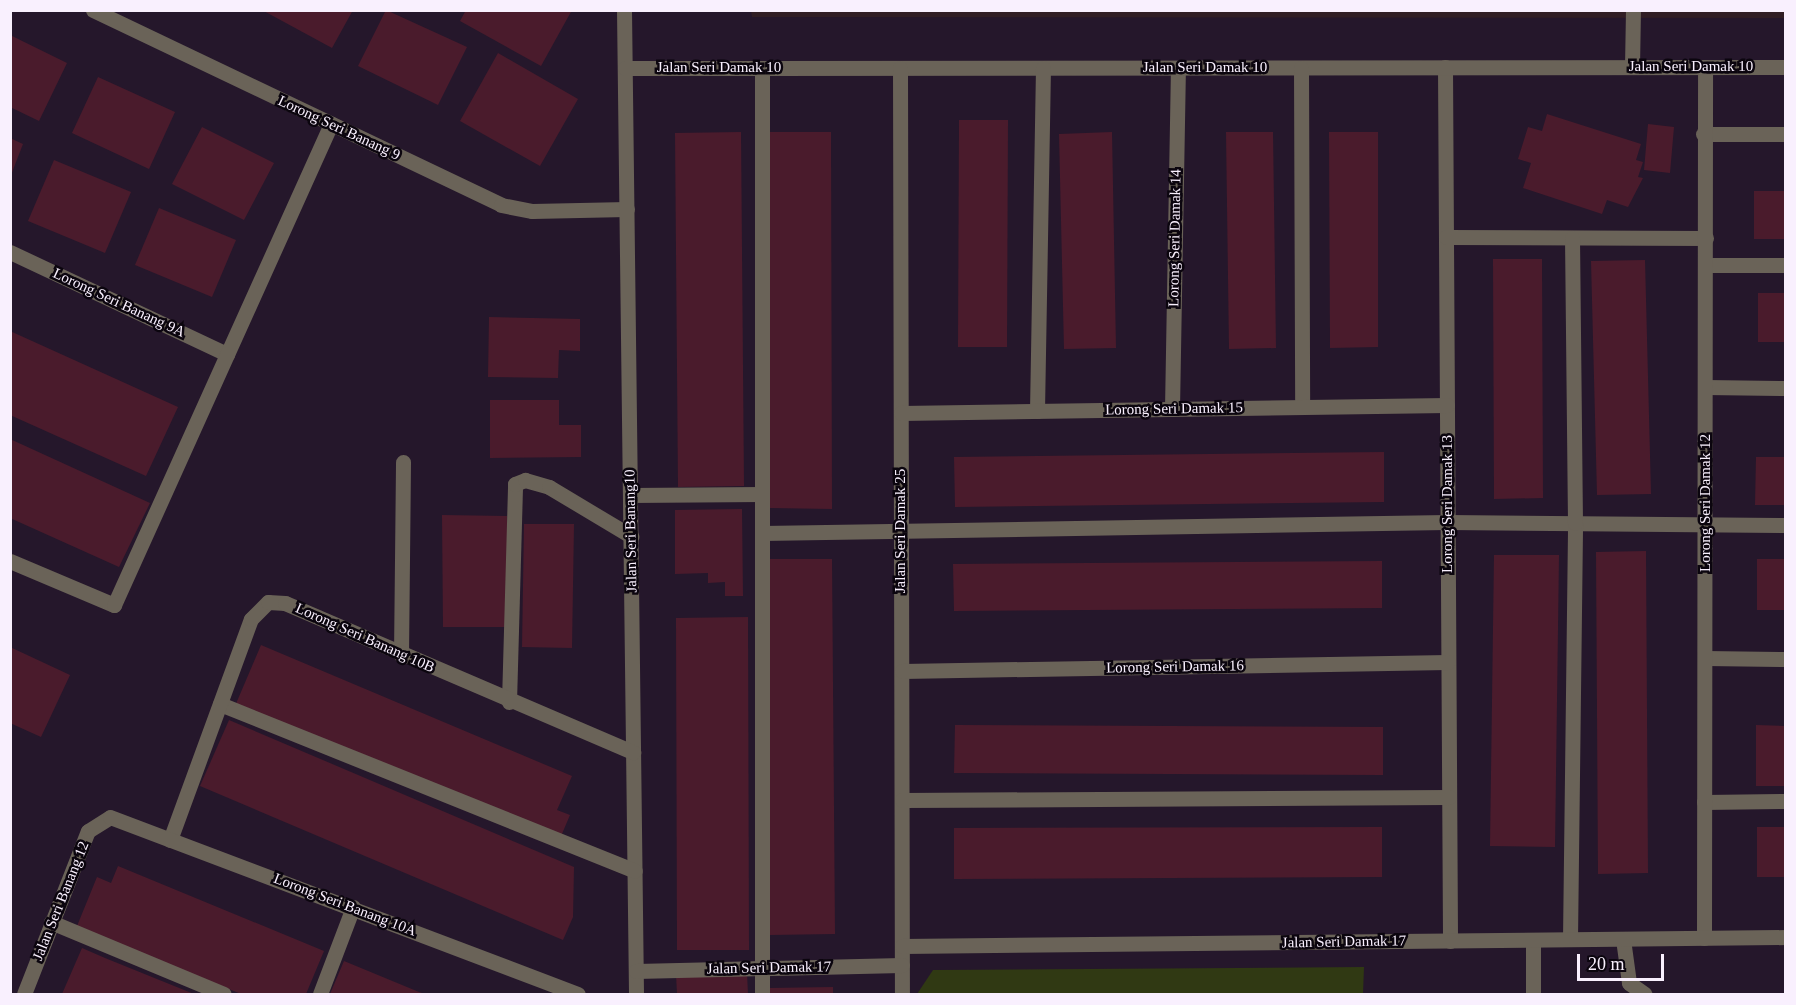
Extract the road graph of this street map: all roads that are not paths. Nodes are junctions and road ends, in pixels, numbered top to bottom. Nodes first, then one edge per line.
1 (93, 10) edge
2 (624, 10) edge
3 (1633, 10) edge
4 (1445, 67) junction
5 (1632, 67) junction
6 (1705, 67) junction
7 (1785, 67) edge
8 (625, 68) junction
9 (762, 68) junction
10 (900, 68) junction
11 (1043, 68) junction
12 (1178, 68) junction
13 (1301, 68) junction
14 (331, 124) junction
15 (1785, 134) edge
16 (1703, 135) junction
17 (627, 209) junction
18 (1446, 237) junction
19 (1572, 238) junction
20 (1706, 238) junction
21 (10, 252) edge
22 (1707, 265) junction
23 (1785, 265) edge
24 (227, 354) junction
25 (1705, 387) junction
26 (1785, 388) edge
27 (1447, 405) junction
28 (1302, 407) junction
29 (1172, 409) junction
30 (1037, 411) junction
31 (901, 413) junction
32 (404, 462) dead end
33 (762, 494) junction
34 (630, 495) junction
35 (1448, 522) junction
36 (1575, 523) junction
37 (1708, 524) junction
38 (1785, 525) edge
39 (901, 531) junction
40 (762, 533) junction
41 (631, 536) junction
42 (10, 561) edge
43 (401, 655) junction
44 (1705, 658) junction
45 (1785, 659) edge
46 (1448, 662) junction
47 (902, 671) junction
48 (509, 702) junction
49 (220, 705) junction
50 (633, 752) junction
51 (1449, 797) junction
52 (902, 800) junction
53 (1785, 801) edge
54 (1704, 802) junction
55 (110, 817) joint
56 (170, 840) junction
57 (635, 871) junction
58 (353, 907) junction
59 (51, 922) junction
60 (1785, 937) edge
61 (1704, 938) junction
62 (1570, 939) junction
63 (1623, 939) junction
64 (1533, 940) junction
65 (1450, 941) junction
66 (902, 946) junction
67 (902, 965) junction
68 (762, 969) junction
69 (636, 971) junction
70 (24, 994) edge
71 (224, 994) edge
72 (320, 994) edge
73 (578, 994) edge
74 (636, 994) edge
75 (762, 994) edge
76 (902, 994) edge
77 (1533, 994) edge
78 (1645, 994) edge

1 - 14 street, Lorong Seri Banang 9
2 - 8 street, Jalan Seri Banang10
3 - 5 street
4 - 5 street, Jalan Seri Damak 10
4 - 13 street, Jalan Seri Damak 10
4 - 18 street, Lorong Seri Damak 13
5 - 6 street, Jalan Seri Damak 10
6 - 7 street, Jalan Seri Damak 10
6 - 16 street, Lorong Seri Damak 12
8 - 9 street, Jalan Seri Damak 10
8 - 17 street, Jalan Seri Banang10
9 - 10 street, Jalan Seri Damak 10
9 - 33 street
10 - 11 street, Jalan Seri Damak 10
10 - 31 street, Jalan Seri Damak 25
11 - 12 street, Jalan Seri Damak 10
11 - 30 street
12 - 13 street, Jalan Seri Damak 10
12 - 29 street, Lorong Seri Damak 14
13 - 28 street
14 - 17 street, Lorong Seri Banang 9
14 - 24 street
15 - 16 street
16 - 20 street, Lorong Seri Damak 12
17 - 34 street, Jalan Seri Banang10
18 - 19 street
18 - 27 street, Lorong Seri Damak 13
19 - 20 street
19 - 36 street
20 - 22 street, Lorong Seri Damak 12
21 - 24 street, Lorong Seri Banang 9A
22 - 23 street
22 - 25 street, Lorong Seri Damak 12
24 - 42 street
25 - 26 street
25 - 37 street, Lorong Seri Damak 12
27 - 28 street, Lorong Seri Damak 15
27 - 35 street, Lorong Seri Damak 13
28 - 29 street, Lorong Seri Damak 15
29 - 30 street, Lorong Seri Damak 15
30 - 31 street, Lorong Seri Damak 15
31 - 39 street, Jalan Seri Damak 25
32 - 43 street
33 - 34 street
33 - 40 street
34 - 41 street, Jalan Seri Banang10
35 - 36 street
35 - 39 street
35 - 46 street, Lorong Seri Damak 13
36 - 37 street
36 - 62 street
37 - 38 street
37 - 44 street, Lorong Seri Damak 12
39 - 40 street
39 - 47 street, Jalan Seri Damak 25
40 - 68 street
41 - 48 street
41 - 50 street, Jalan Seri Banang10
43 - 48 street, Lorong Seri Banang 10B
43 - 49 street, Lorong Seri Banang 10B
44 - 45 street
44 - 54 street, Lorong Seri Damak 12
46 - 47 street, Lorong Seri Damak 16
46 - 51 street, Lorong Seri Damak 13
47 - 52 street, Jalan Seri Damak 25
48 - 50 street, Lorong Seri Banang 10B
49 - 56 street, Lorong Seri Banang 10B
49 - 57 street
50 - 57 street, Jalan Seri Banang10
51 - 52 street
51 - 65 street, Lorong Seri Damak 13
52 - 66 street, Jalan Seri Damak 25
53 - 54 street
54 - 61 street, Lorong Seri Damak 12
55 - 56 street, Lorong Seri Banang 10A
55 - 59 street, Jalan Seri Banang 12
56 - 58 street, Lorong Seri Banang 10A
57 - 69 street, Jalan Seri Banang10
58 - 72 street
58 - 73 street, Lorong Seri Banang 10A
59 - 70 street, Jalan Seri Banang 12
59 - 71 street
60 - 61 street, Jalan Seri Damak 17
61 - 63 street, Jalan Seri Damak 17
62 - 63 street, Jalan Seri Damak 17
62 - 64 street, Jalan Seri Damak 17
63 - 78 street
64 - 65 street, Jalan Seri Damak 17
64 - 77 street
65 - 66 street, Jalan Seri Damak 17
66 - 67 street, Jalan Seri Damak 25
67 - 68 street, Jalan Seri Damak 17
67 - 76 street, Jalan Seri Damak 25
68 - 69 street, Jalan Seri Damak 17
68 - 75 street
69 - 74 street, Jalan Seri Banang10

